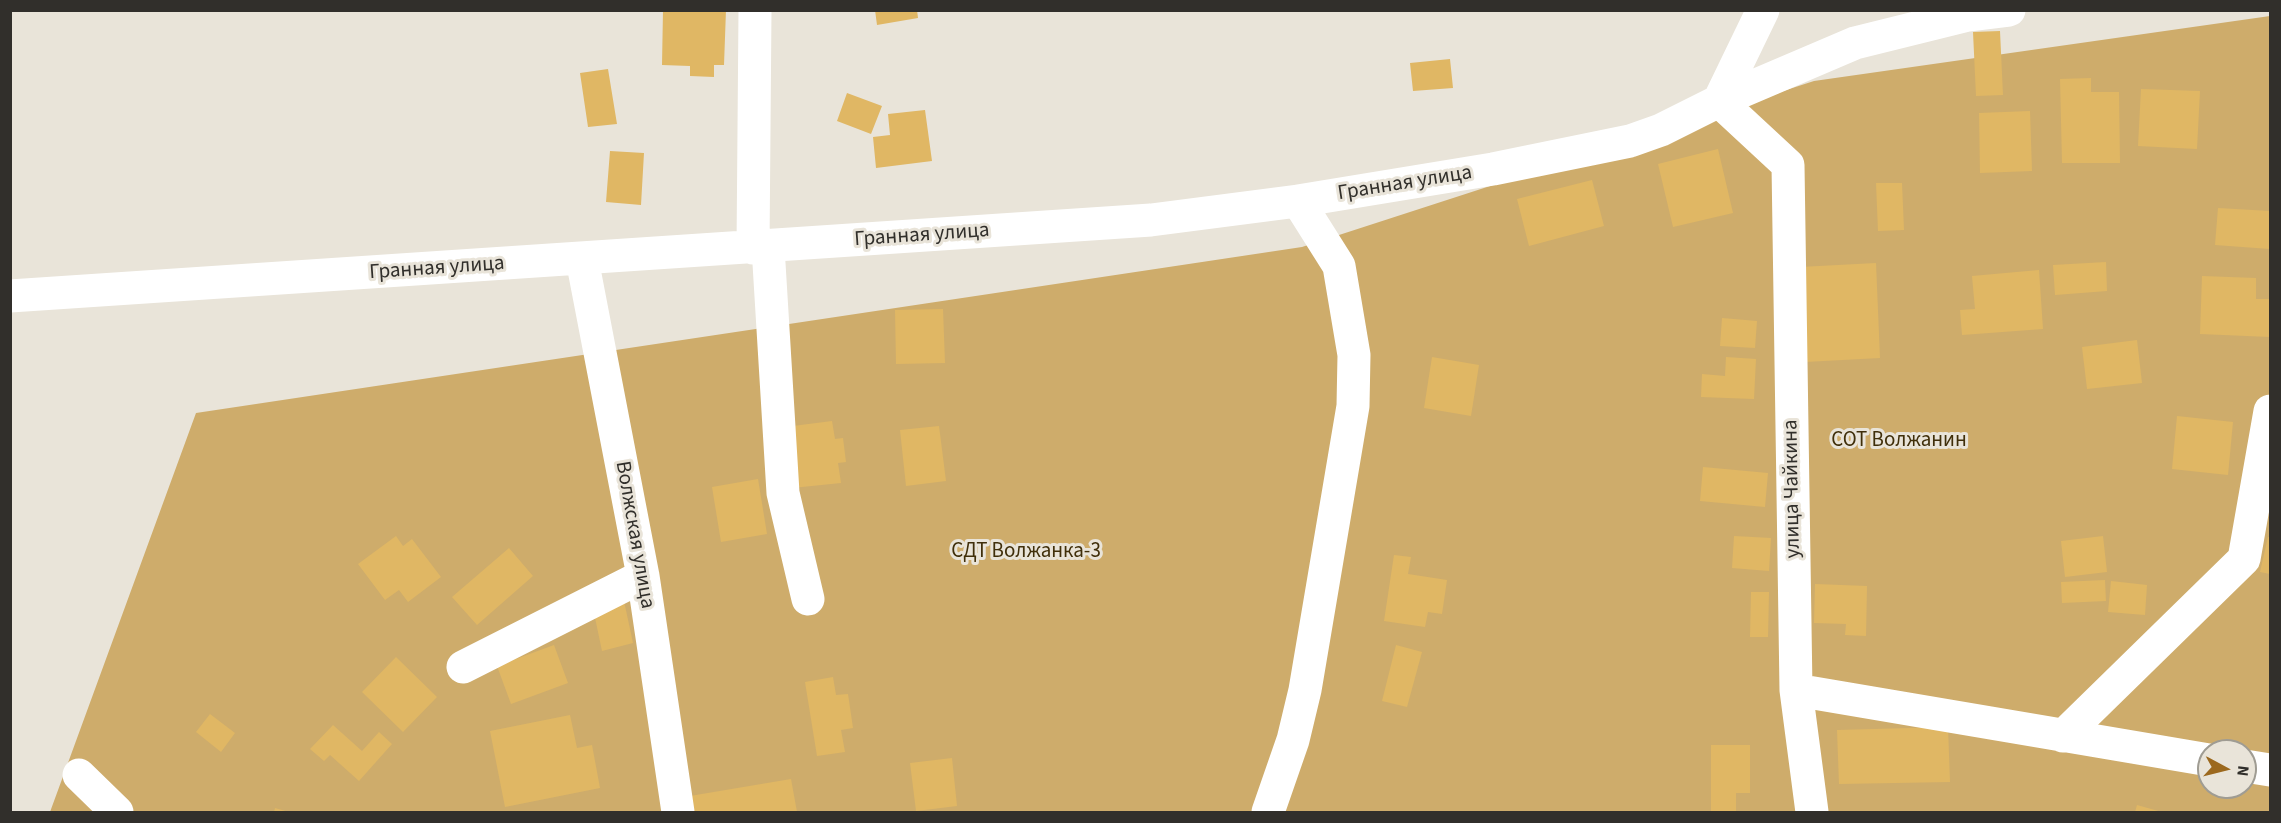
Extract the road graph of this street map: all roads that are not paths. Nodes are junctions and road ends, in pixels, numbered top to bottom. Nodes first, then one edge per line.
1 (754, 10) edge
2 (1763, 10) edge
3 (2009, 10) edge
4 (1719, 101) junction
5 (1298, 201) junction
6 (761, 248) junction
7 (582, 259) junction
8 (10, 296) edge
9 (2271, 411) edge
10 (643, 576) junction
11 (808, 599) dead end
12 (463, 667) dead end
13 (1796, 690) junction
14 (2063, 736) junction
15 (2197, 758) edge
16 (79, 775) dead end
17 (117, 813) edge
18 (678, 813) edge
19 (1268, 813) edge
20 (1812, 813) edge

1 - 6 street
2 - 4 street
3 - 4 street, Гранная улица
4 - 5 street, Гранная улица
4 - 13 street, улица Чайкина
5 - 6 street, Гранная улица
5 - 19 street
6 - 7 street, Гранная улица
6 - 11 street
7 - 8 street, Гранная улица
7 - 10 street, Волжская улица
9 - 14 street
10 - 12 street
10 - 18 street, Волжская улица
13 - 14 street
13 - 20 street, улица Чайкина
14 - 15 street
16 - 17 street

